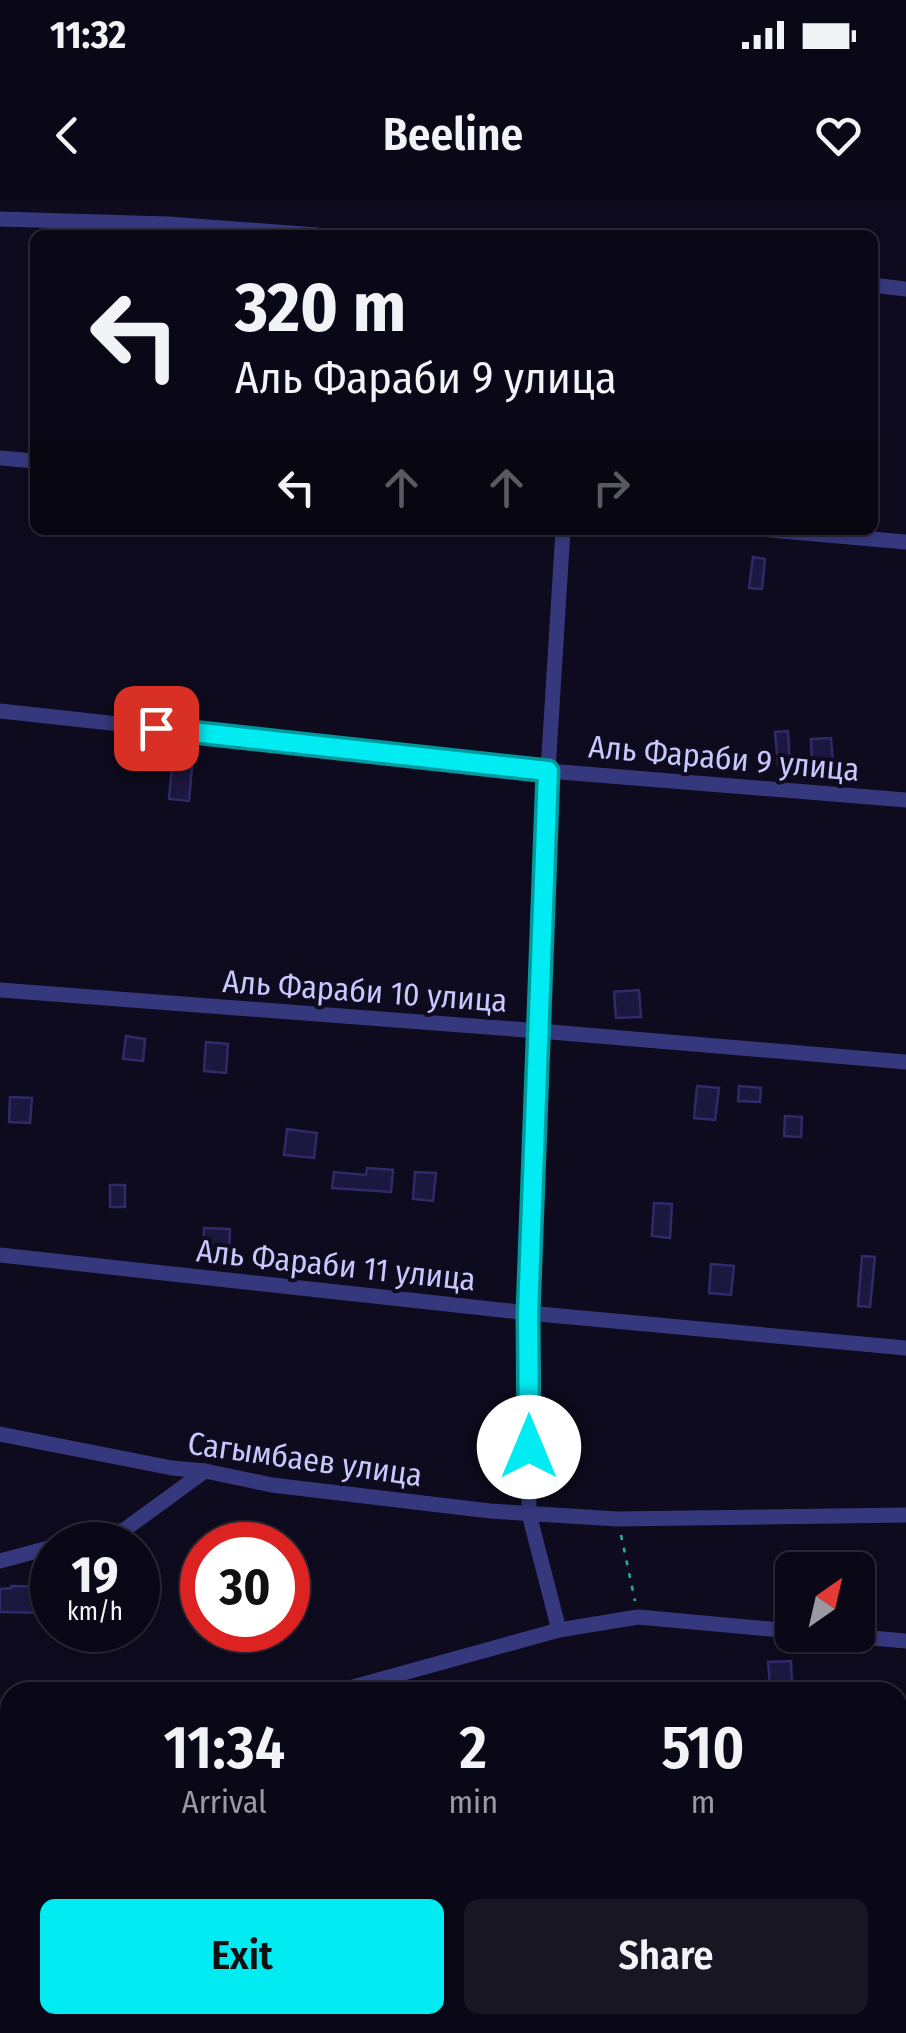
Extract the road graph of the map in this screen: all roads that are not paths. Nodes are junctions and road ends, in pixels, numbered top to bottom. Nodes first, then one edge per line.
1 (0, 219) edge
2 (249, 230) edge
3 (878, 286) edge
4 (906, 289) edge
5 (0, 458) edge
6 (30, 461) edge
7 (564, 535) edge
8 (827, 535) edge
9 (906, 542) edge
10 (0, 711) edge
11 (548, 771) junction
12 (906, 800) edge
13 (0, 990) edge
14 (539, 1031) junction
15 (906, 1062) edge
16 (0, 1255) edge
17 (528, 1313) junction
18 (906, 1348) edge
19 (0, 1434) edge
20 (205, 1472) junction
21 (529, 1514) junction
22 (906, 1514) edge
23 (135, 1522) edge
24 (30, 1553) edge
25 (0, 1561) edge
26 (775, 1629) edge
27 (559, 1630) junction
28 (875, 1638) edge
29 (906, 1641) edge
30 (371, 1682) edge

1 - 2 street
3 - 4 street
5 - 6 street
7 - 11 street
8 - 9 street
10 - 11 street, Аль Фараби 9 улица
11 - 12 street, Аль Фараби 9 улица
11 - 14 street
13 - 14 street, Аль Фараби 10 улица
14 - 15 street, Аль Фараби 10 улица
14 - 17 street
16 - 17 street, Аль Фараби 11 улица
17 - 18 street, Аль Фараби 11 улица
17 - 21 street
19 - 20 street, Сагымбаев улица
20 - 21 street, Сагымбаев улица
20 - 23 street
21 - 22 street, Сагымбаев улица
21 - 27 street
24 - 25 street
26 - 27 street
27 - 30 street
28 - 29 street

